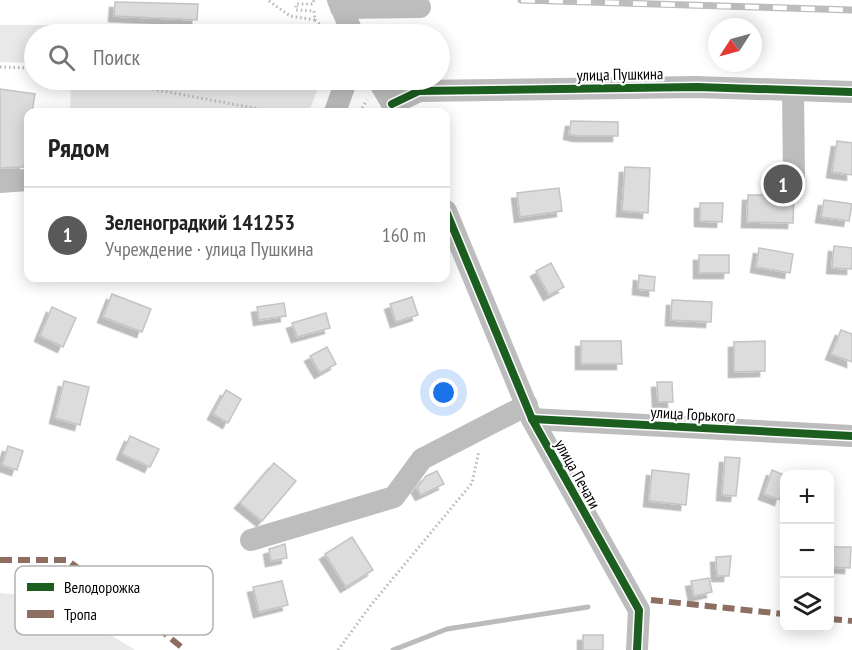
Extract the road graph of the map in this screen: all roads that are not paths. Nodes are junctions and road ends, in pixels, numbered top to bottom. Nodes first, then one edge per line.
1 (339, 4) edge
2 (420, 7) dead end
3 (348, 24) edge
4 (343, 90) edge
5 (384, 90) edge
6 (793, 90) junction
7 (852, 92) edge
8 (336, 108) edge
9 (395, 108) edge
10 (24, 180) edge
11 (794, 180) dead end
12 (0, 183) edge
13 (450, 221) edge
14 (529, 412) junction
15 (852, 436) edge
16 (251, 540) dead end
17 (637, 650) edge

1 - 2 street
1 - 3 street
4 - 8 street
5 - 9 street
6 - 7 street, улица Пушкина
6 - 9 street, улица Пушкина
6 - 11 street
10 - 12 street
13 - 14 street, улица Печати
14 - 15 street, улица Горького
14 - 16 street
14 - 17 street, улица Печати

